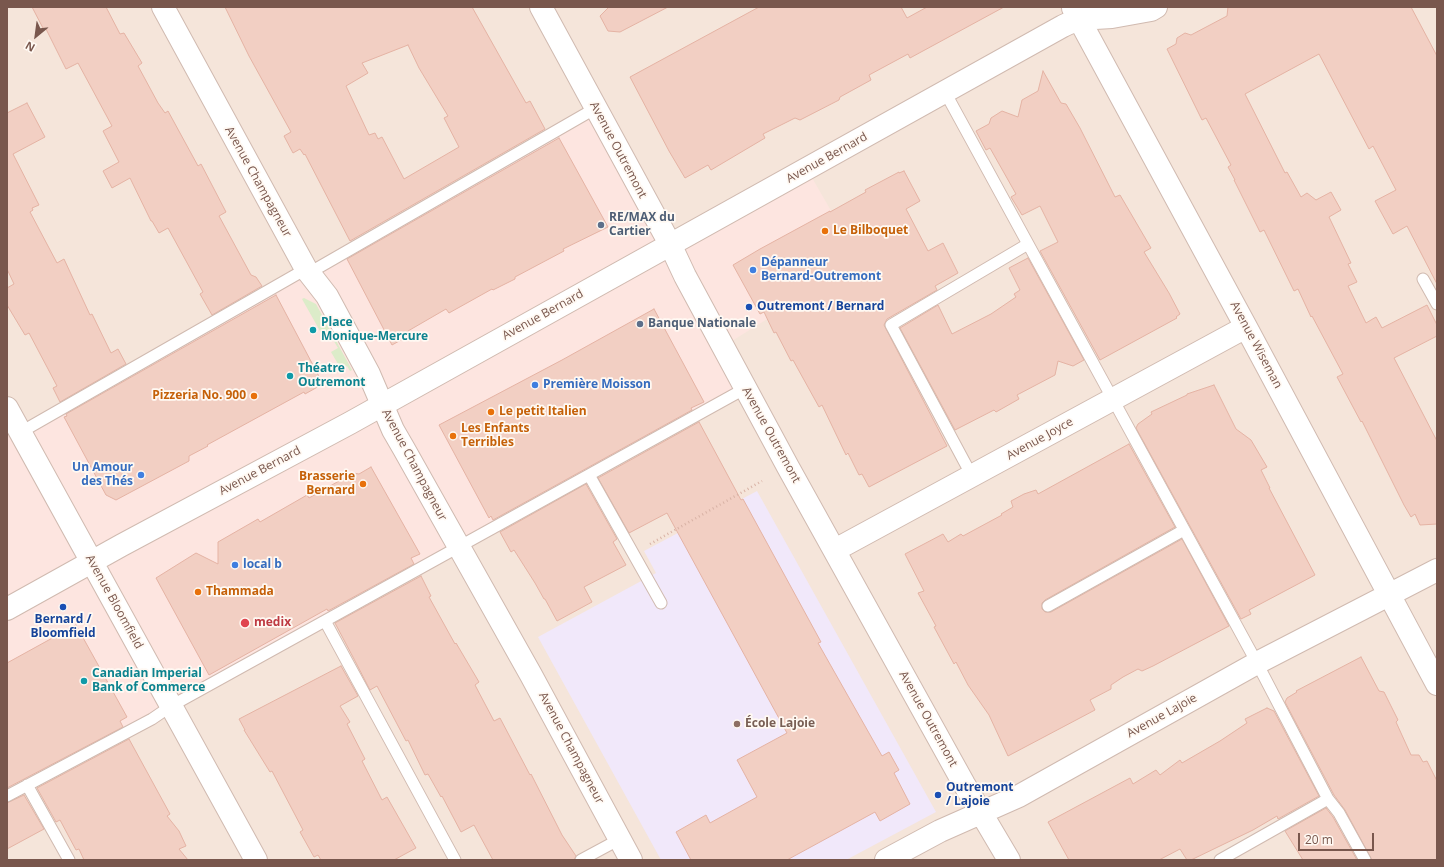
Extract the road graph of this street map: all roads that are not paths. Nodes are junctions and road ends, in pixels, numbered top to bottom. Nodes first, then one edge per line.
1 (163, 7) edge
2 (541, 7) edge
3 (1156, 7) edge
4 (1079, 11) edge
5 (945, 92) junction
6 (596, 108) junction
7 (670, 244) junction
8 (1028, 244) junction
9 (307, 271) junction
10 (1423, 279) dead end
11 (1437, 304) edge
12 (1246, 327) junction
13 (746, 388) junction
14 (1112, 399) junction
15 (382, 404) junction
16 (12, 420) edge
17 (590, 475) junction
18 (972, 476) junction
19 (1184, 530) junction
20 (459, 548) junction
21 (835, 550) junction
22 (92, 561) junction
23 (1437, 570) edge
24 (1389, 594) junction
25 (661, 603) dead end
26 (1048, 606) dead end
27 (7, 609) edge
28 (325, 621) junction
29 (1257, 663) junction
30 (1437, 684) edge
31 (171, 706) junction
32 (27, 785) junction
33 (7, 796) edge
34 (1328, 799) junction
35 (982, 813) junction
36 (620, 839) junction
37 (69, 860) edge
38 (256, 860) edge
39 (455, 860) edge
40 (581, 860) edge
41 (631, 860) edge
42 (886, 860) edge
43 (1009, 860) edge
44 (1220, 860) edge
45 (1365, 860) edge

1 - 9 street, Avenue Champagneur
2 - 6 street, Avenue Outremont
3 - 4 street, Avenue Bernard
4 - 5 street, Avenue Bernard
4 - 12 street, Avenue Wiseman
5 - 7 street, Avenue Bernard
5 - 8 lane
6 - 7 street, Avenue Outremont
6 - 9 lane
7 - 13 street, Avenue Outremont
7 - 15 street, Avenue Bernard
8 - 14 lane
8 - 18 lane
9 - 15 street, Avenue Champagneur
9 - 16 lane
10 - 11 lane
12 - 14 street, Avenue Joyce
12 - 24 street, Avenue Wiseman
13 - 17 lane
13 - 21 street, Avenue Outremont
14 - 18 street, Avenue Joyce
14 - 19 lane
15 - 20 street, Avenue Champagneur
15 - 22 street, Avenue Bernard
16 - 22 street, Avenue Bloomfield
17 - 20 lane
17 - 25 lane
18 - 21 street, Avenue Joyce
19 - 26 lane
19 - 29 lane
20 - 28 lane
20 - 36 street, Avenue Champagneur
21 - 35 street, Avenue Outremont
22 - 27 street, Avenue Bernard
22 - 31 street, Avenue Bloomfield
23 - 24 street, Avenue Lajoie
24 - 29 street, Avenue Lajoie
24 - 30 street, Avenue Wiseman
28 - 31 lane
28 - 39 lane
29 - 34 lane
29 - 35 street, Avenue Lajoie
31 - 32 lane
31 - 38 street, Avenue Bloomfield
32 - 33 lane
32 - 37 lane
34 - 44 lane
34 - 45 lane
35 - 42 street, Avenue Lajoie
35 - 43 street, Avenue Outremont
36 - 40 lane
36 - 41 street, Avenue Champagneur

